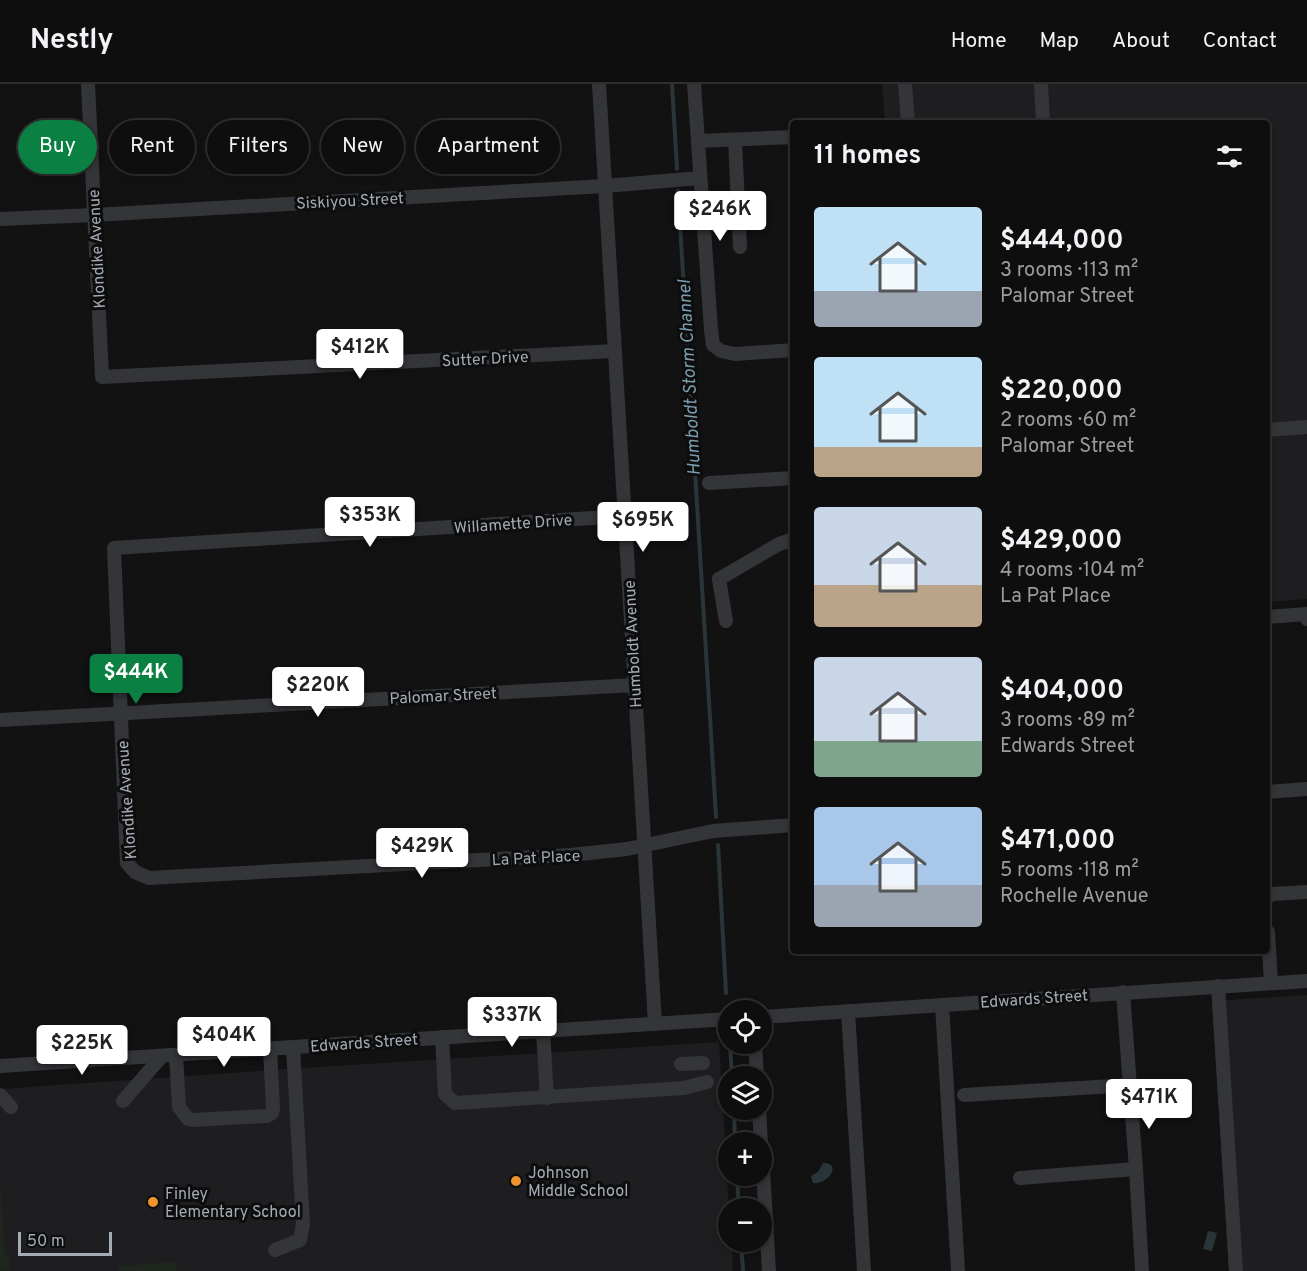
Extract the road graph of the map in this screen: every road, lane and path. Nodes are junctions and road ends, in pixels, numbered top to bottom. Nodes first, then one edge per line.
1 (88, 84) edge
2 (599, 84) edge
3 (694, 84) edge
4 (905, 84) edge
5 (1041, 84) edge
6 (908, 120) edge
7 (1043, 120) edge
8 (790, 137) edge
9 (735, 140) junction
10 (698, 141) junction
11 (700, 178) junction
12 (605, 186) junction
13 (94, 215) junction
14 (0, 219) edge
15 (740, 248) dead end
16 (790, 350) edge
17 (615, 351) junction
18 (102, 377) joint
19 (1307, 427) edge
20 (1270, 430) edge
21 (790, 478) edge
22 (709, 483) dead end
23 (625, 516) junction
24 (790, 540) edge
25 (114, 548) joint
26 (1270, 617) edge
27 (1307, 619) edge
28 (726, 621) dead end
29 (635, 685) junction
30 (121, 713) junction
31 (0, 720) edge
32 (1307, 789) edge
33 (1270, 792) edge
34 (790, 825) edge
35 (645, 846) junction
36 (135, 872) joint
37 (1307, 892) edge
38 (1270, 894) edge
39 (1269, 954) edge
40 (1307, 981) edge
41 (1271, 983) junction
42 (1218, 986) junction
43 (1123, 992) junction
44 (942, 1005) junction
45 (848, 1011) junction
46 (772, 1016) edge
47 (718, 1020) edge
48 (655, 1024) junction
49 (543, 1030) junction
50 (442, 1037) junction
51 (293, 1047) junction
52 (270, 1049) junction
53 (176, 1055) junction
54 (162, 1056) junction
55 (703, 1063) dead end
56 (681, 1064) dead end
57 (0, 1066) edge
58 (707, 1082) dead end
59 (1130, 1085) junction
60 (0, 1095) edge
61 (964, 1095) dead end
62 (548, 1098) junction
63 (123, 1101) dead end
64 (11, 1107) dead end
65 (1136, 1169) junction
66 (1020, 1178) dead end
67 (764, 1186) edge
68 (275, 1250) dead end
69 (770, 1271) edge
70 (864, 1271) edge
71 (957, 1271) edge
72 (1142, 1271) edge
73 (1236, 1271) edge

1 - 13 street, Klondike Avenue
2 - 12 street, Humboldt Avenue
3 - 10 street
4 - 6 street
5 - 7 street
8 - 9 street
9 - 10 street
9 - 15 street
10 - 11 street
11 - 12 street, Siskiyou Street
11 - 16 street
12 - 13 street, Siskiyou Street
12 - 17 street, Humboldt Avenue
13 - 14 street, Siskiyou Street
13 - 18 street, Klondike Avenue
17 - 18 street, Sutter Drive
17 - 23 street, Humboldt Avenue
19 - 20 street
21 - 22 street
23 - 25 street, Willamette Drive
23 - 29 street, Humboldt Avenue
24 - 28 street
25 - 30 street, Klondike Avenue
26 - 27 street
29 - 30 street, Palomar Street
29 - 35 street, Humboldt Avenue
30 - 31 street, Palomar Street
30 - 36 street, Klondike Avenue
32 - 33 street
34 - 35 street, La Pat Place
35 - 36 street, La Pat Place
35 - 48 street, Humboldt Avenue
37 - 38 street
39 - 41 street
40 - 41 street, Edwards Street
41 - 42 street, Edwards Street
42 - 43 street, Edwards Street
42 - 73 street
43 - 44 street, Edwards Street
43 - 59 street
44 - 45 street, Edwards Street
44 - 71 street
45 - 46 street, Edwards Street
45 - 70 street
47 - 48 street, Edwards Street
48 - 49 street, Edwards Street
49 - 50 street, Edwards Street
49 - 62 street
50 - 51 street, Edwards Street
50 - 62 street
51 - 52 street, Edwards Street
51 - 68 street
52 - 53 street, Edwards Street
52 - 53 street
53 - 54 street, Edwards Street
54 - 57 street, Edwards Street
54 - 63 street
55 - 56 street
58 - 62 street
59 - 61 street
59 - 65 street
60 - 64 street
65 - 66 street
65 - 72 street
67 - 69 street

